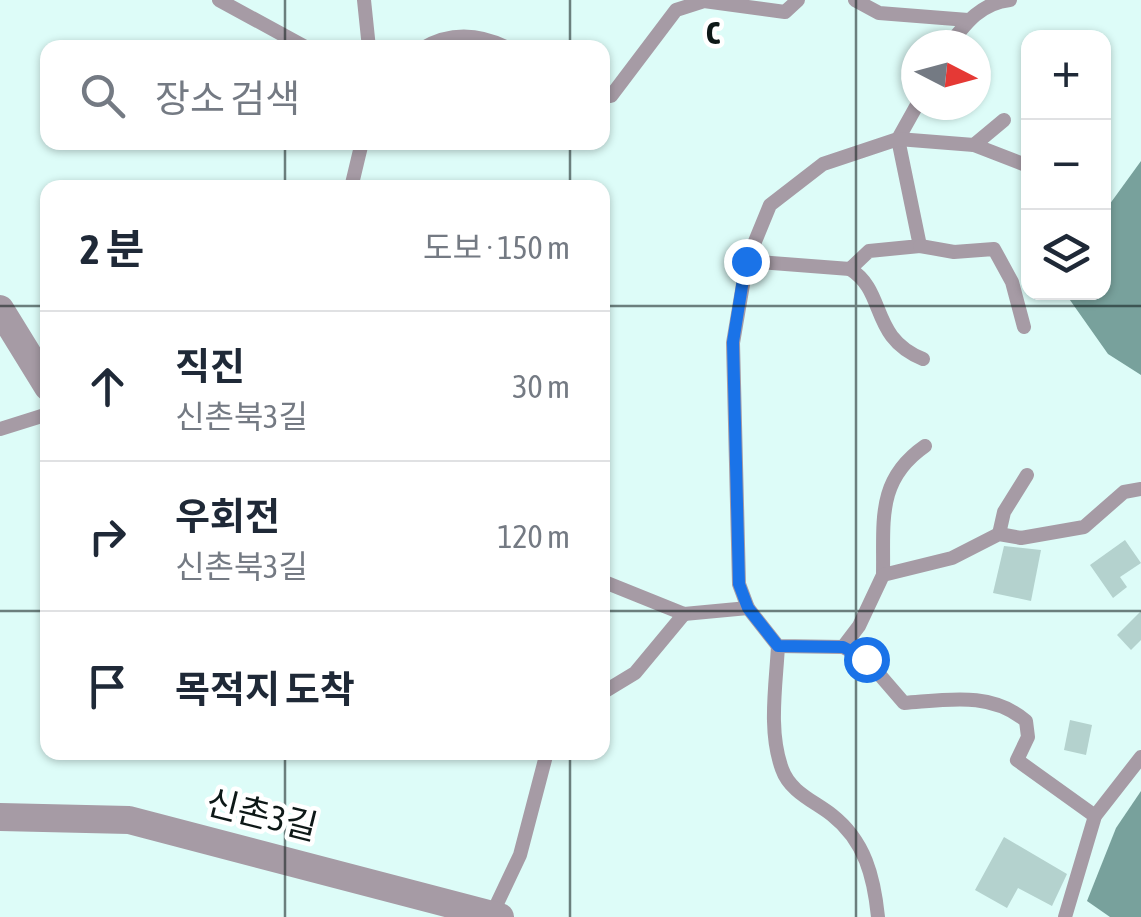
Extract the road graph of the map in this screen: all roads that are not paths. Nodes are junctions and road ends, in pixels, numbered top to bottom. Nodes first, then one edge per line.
1 (218, 0) edge
2 (364, 0) edge
3 (798, 0) edge
4 (856, 0) edge
5 (1010, 0) edge
6 (671, 5) edge
7 (968, 20) junction
8 (960, 30) edge
9 (291, 40) edge
10 (368, 40) edge
11 (436, 40) edge
12 (492, 40) edge
13 (610, 96) edge
14 (908, 120) edge
15 (1004, 120) dead end
16 (898, 139) junction
17 (974, 145) junction
18 (360, 150) edge
19 (1021, 163) edge
20 (353, 180) edge
21 (920, 246) junction
22 (746, 261) junction
23 (850, 269) junction
24 (0, 309) edge
25 (1024, 327) dead end
26 (923, 359) dead end
27 (40, 374) edge
28 (40, 416) edge
29 (0, 429) edge
30 (925, 446) dead end
31 (1027, 475) dead end
32 (1141, 489) edge
33 (999, 534) junction
34 (883, 575) junction
35 (610, 585) edge
36 (748, 608) junction
37 (684, 614) junction
38 (778, 646) junction
39 (843, 647) junction
40 (610, 689) edge
41 (1141, 757) edge
42 (544, 760) edge
43 (1095, 816) junction
44 (0, 817) edge
45 (419, 905) edge
46 (496, 915) edge
47 (878, 917) edge
48 (1065, 917) edge

1 - 9 lane
2 - 10 lane
3 - 6 lane
4 - 7 lane
5 - 7 lane
6 - 13 lane
7 - 8 lane
11 - 12 lane
14 - 16 lane
15 - 17 lane
16 - 17 lane
16 - 21 lane
16 - 22 lane
17 - 19 lane
18 - 20 lane
21 - 23 lane
21 - 25 lane
22 - 23 lane
22 - 36 lane
23 - 26 lane
24 - 27 street
28 - 29 lane
30 - 34 lane
31 - 33 lane
32 - 33 lane
33 - 34 lane
34 - 39 lane
35 - 37 lane
36 - 37 lane
36 - 38 lane
37 - 40 lane
38 - 39 lane
38 - 47 lane
39 - 43 lane
41 - 43 lane
42 - 46 lane
43 - 48 lane
44 - 45 street, 신촌3길
45 - 46 street, 신촌3길

